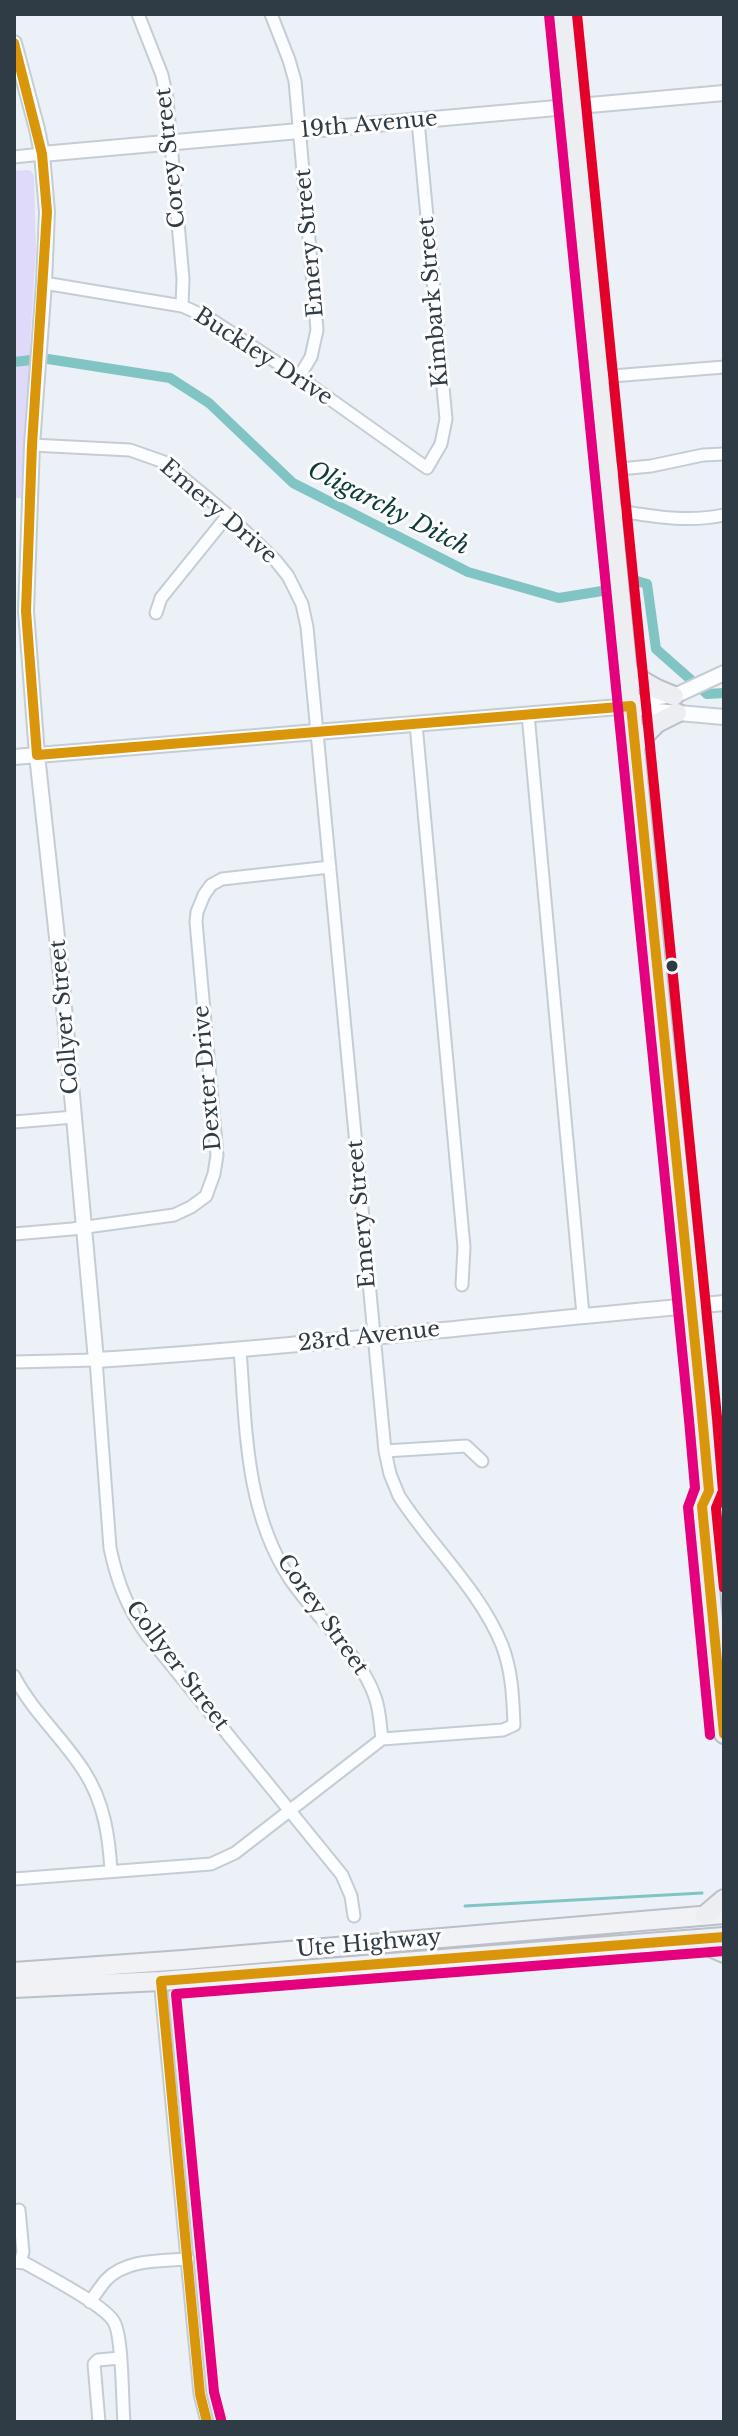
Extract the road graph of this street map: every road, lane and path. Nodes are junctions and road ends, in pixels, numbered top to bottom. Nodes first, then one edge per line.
1 (138, 14) edge
2 (271, 14) edge
3 (563, 14) edge
4 (14, 43) edge
5 (724, 93) edge
6 (572, 107) junction
7 (418, 121) junction
8 (300, 132) junction
9 (171, 142) junction
10 (42, 154) junction
11 (14, 157) edge
12 (44, 283) junction
13 (182, 306) junction
14 (724, 367) edge
15 (299, 377) junction
16 (600, 377) junction
17 (32, 445) junction
18 (724, 454) edge
19 (418, 461) joint
20 (609, 470) junction
21 (613, 510) junction
22 (228, 515) junction
23 (724, 515) edge
24 (156, 613) dead end
25 (629, 673) junction
26 (724, 673) edge
27 (680, 699) junction
28 (631, 706) junction
29 (528, 714) junction
30 (724, 717) edge
31 (416, 724) junction
32 (317, 732) junction
33 (635, 745) junction
34 (37, 755) junction
35 (14, 757) edge
36 (330, 867) junction
37 (74, 1117) junction
38 (14, 1122) edge
39 (84, 1227) junction
40 (14, 1234) edge
41 (462, 1285) dead end
42 (724, 1303) edge
43 (693, 1306) junction
44 (583, 1315) junction
45 (374, 1338) junction
46 (240, 1349) junction
47 (96, 1360) junction
48 (14, 1362) edge
49 (385, 1451) junction
50 (482, 1461) dead end
51 (716, 1490) edge
52 (724, 1542) edge
53 (14, 1676) edge
54 (724, 1734) edge
55 (382, 1739) junction
56 (289, 1810) junction
57 (111, 1871) junction
58 (14, 1879) edge
59 (724, 1899) edge
60 (714, 1914) edge
61 (354, 1916) dead end
62 (724, 1937) edge
63 (694, 1940) junction
64 (724, 1953) edge
65 (14, 1972) edge
66 (160, 1972) junction
67 (14, 1988) edge
68 (19, 2210) dead end
69 (188, 2259) junction
70 (17, 2262) edge
71 (90, 2302) junction
72 (120, 2358) junction
73 (99, 2422) edge
74 (124, 2422) edge
75 (207, 2422) edge

1 - 9 street, Corey Street
2 - 8 street, Emery Street
3 - 6 highway
4 - 10 street, Collyer Street
5 - 6 street, 19th Avenue
6 - 7 street, 19th Avenue
6 - 16 highway
7 - 8 street, 19th Avenue
7 - 19 street, Kimbark Street
8 - 9 street, 19th Avenue
8 - 15 street, Emery Street
9 - 10 street, 19th Avenue
9 - 13 street, Corey Street
10 - 11 street, 19th Avenue
10 - 12 street, Collyer Street
12 - 13 street, Buckley Drive
12 - 17 street, Collyer Street
13 - 15 street, Buckley Drive
14 - 16 street
15 - 19 street, Buckley Drive
16 - 20 highway
17 - 22 street, Emery Drive
17 - 34 street, Collyer Street
18 - 20 street
20 - 21 highway
21 - 23 street
21 - 25 highway
22 - 24 street
22 - 32 street, Emery Drive
25 - 27 highway
25 - 28 highway
26 - 27 street
27 - 28 street
27 - 30 street
27 - 33 highway
28 - 29 street
28 - 33 highway
29 - 31 street
29 - 44 street
31 - 32 street
31 - 41 street
32 - 34 street
32 - 36 street, Emery Street
33 - 43 highway
34 - 35 street
34 - 37 street, Collyer Street
36 - 39 street, Dexter Drive
36 - 45 street, Emery Street
37 - 38 street
37 - 39 street, Collyer Street
39 - 40 street, Dexter Drive
39 - 47 street, Collyer Street
42 - 43 street, 23rd Avenue
43 - 44 street, 23rd Avenue
43 - 51 highway
44 - 45 street, 23rd Avenue
45 - 46 street, 23rd Avenue
45 - 49 street, Emery Street
46 - 47 street, 23rd Avenue
46 - 55 street, Corey Street
47 - 48 street, 23rd Avenue
47 - 56 street, Collyer Street
49 - 50 street
49 - 55 street, Emery Street
51 - 52 highway
51 - 54 highway
53 - 57 street
55 - 56 street
56 - 57 street
56 - 61 street, Collyer Street
57 - 58 street
59 - 60 highway
60 - 66 main road, Ute Highway
62 - 63 main road, Ute Highway
63 - 64 highway
63 - 66 main road, Ute Highway
65 - 66 main road, Ute Highway
66 - 67 main road, Ute Highway
66 - 69 street
68 - 70 street
69 - 71 street
69 - 75 street
70 - 71 street
71 - 72 street
72 - 73 street
72 - 74 street

